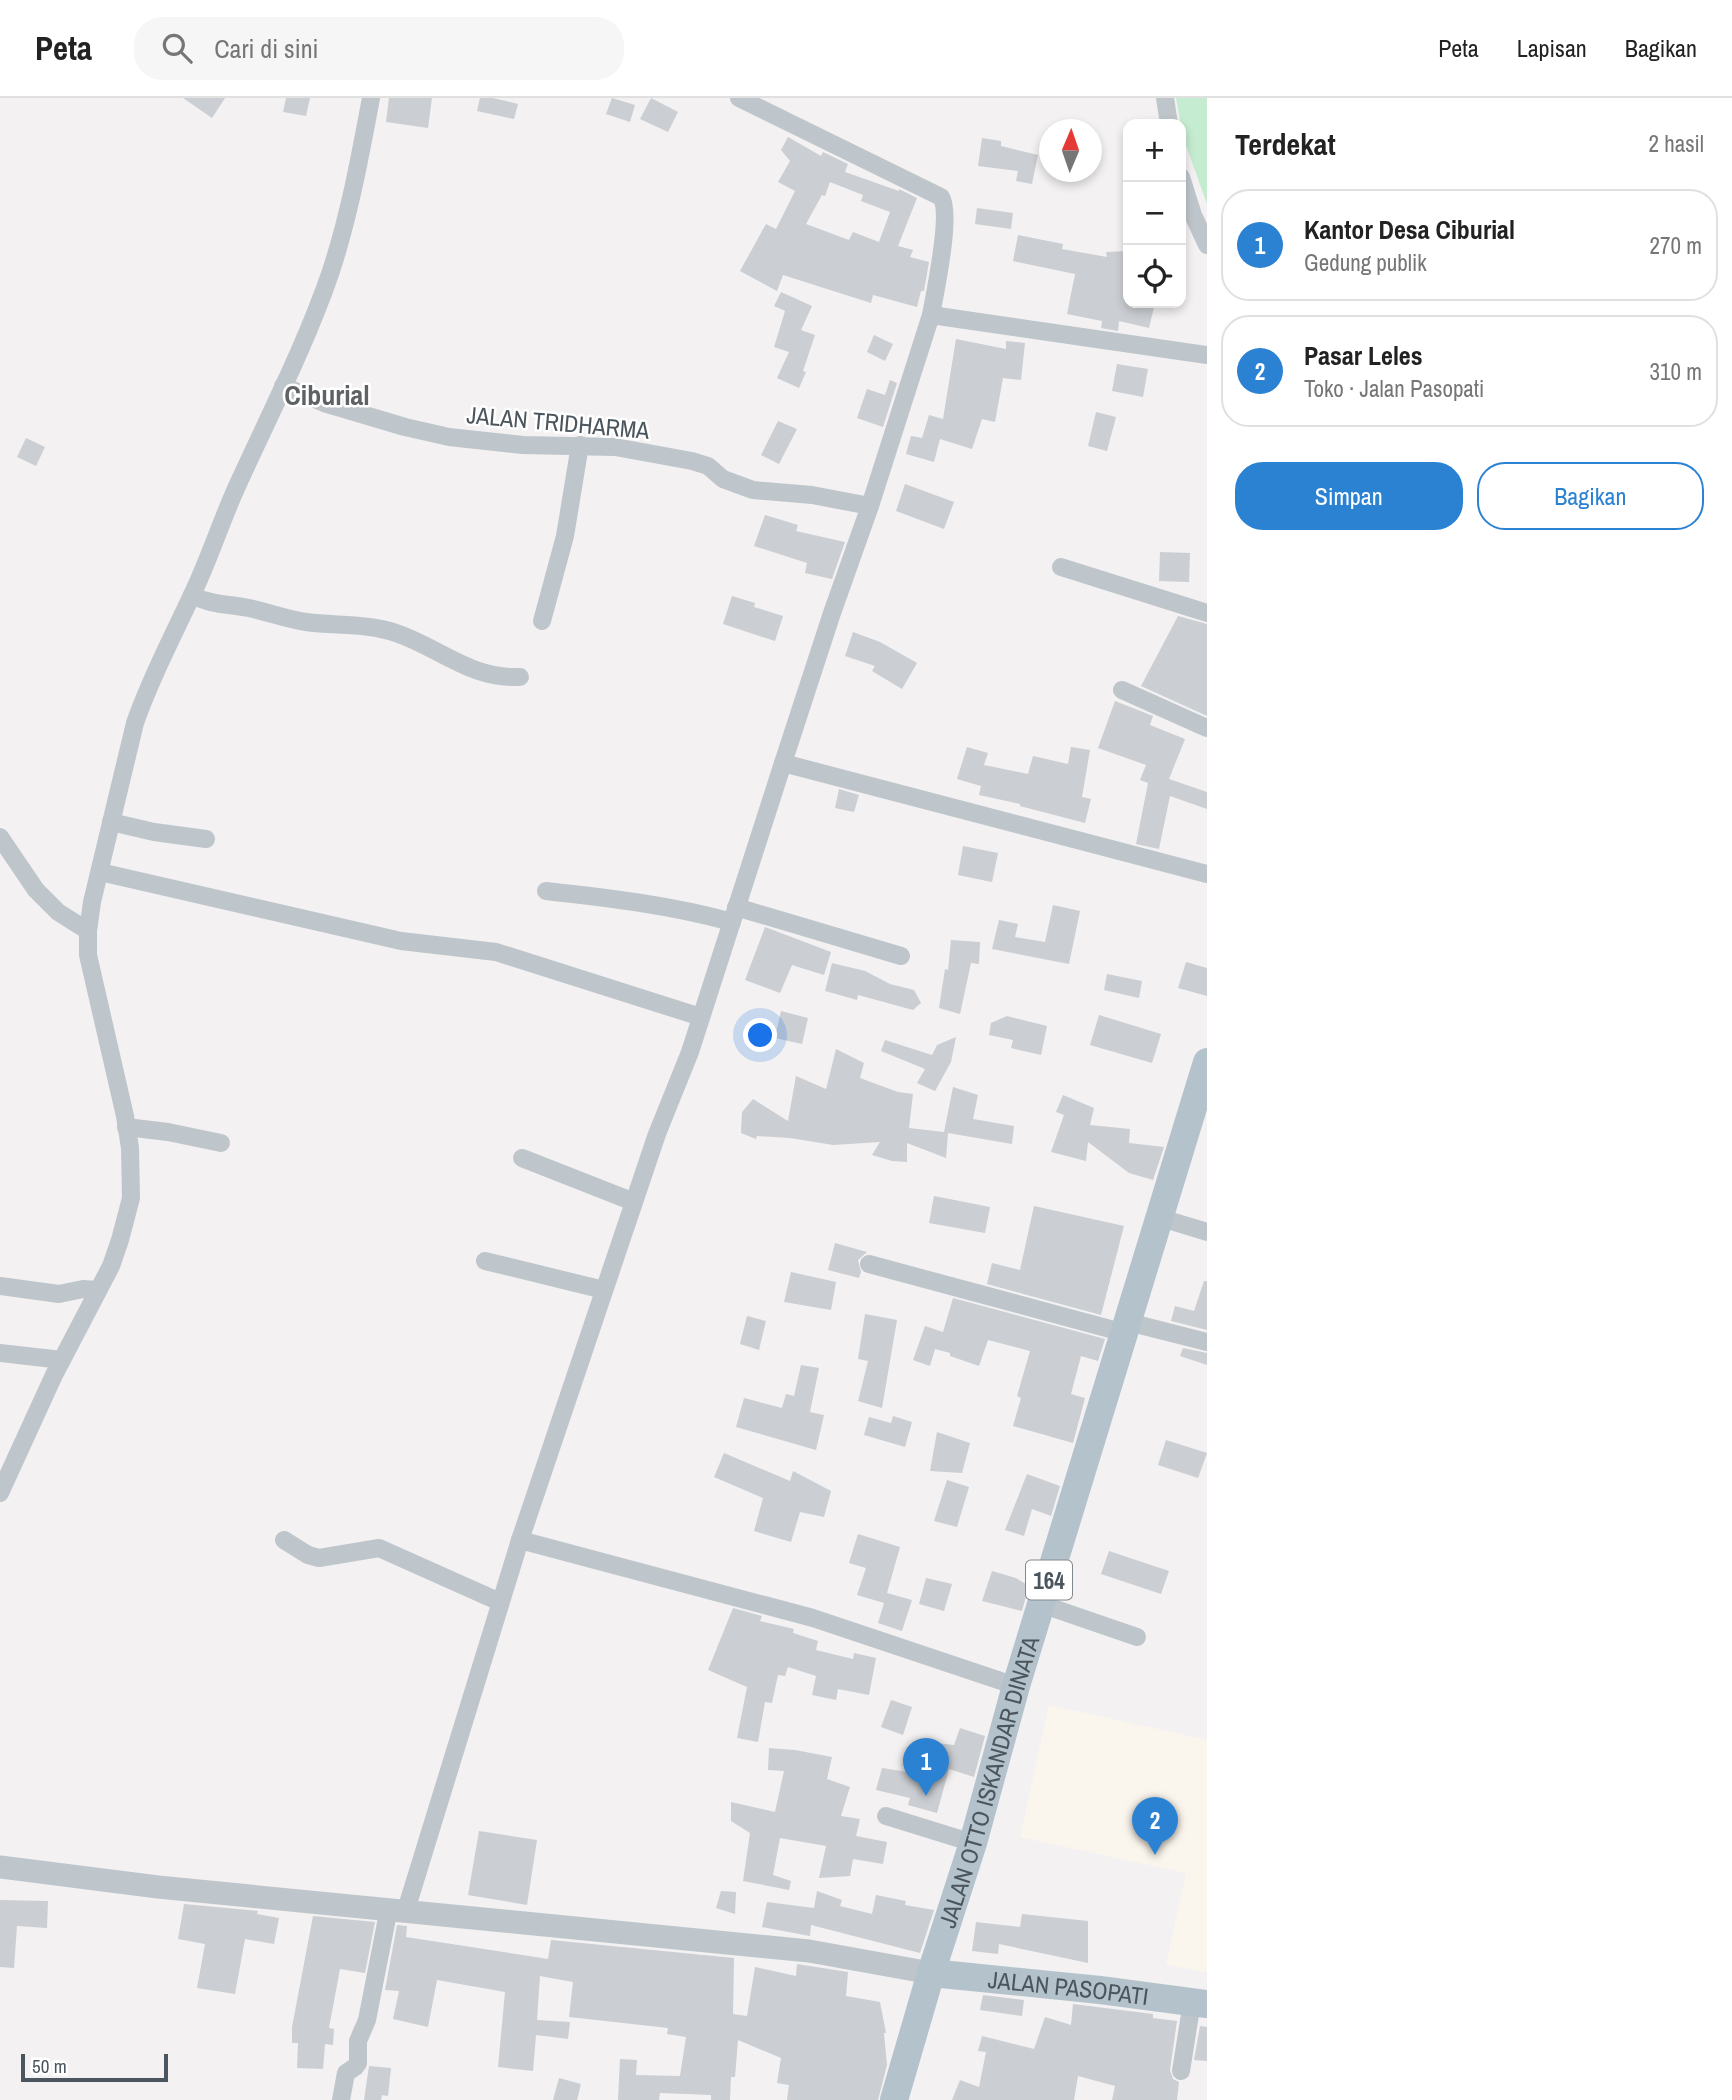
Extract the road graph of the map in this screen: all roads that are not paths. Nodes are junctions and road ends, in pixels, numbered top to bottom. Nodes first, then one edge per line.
1 (372, 98) edge
2 (739, 98) edge
3 (1165, 98) edge
4 (1168, 119) edge
5 (1183, 182) edge
6 (1207, 245) edge
7 (931, 315) junction
8 (1207, 355) edge
9 (282, 386) junction
10 (580, 445) junction
11 (870, 506) junction
12 (1061, 567) dead end
13 (192, 595) junction
14 (1207, 613) edge
15 (542, 621) dead end
16 (520, 677) dead end
17 (1122, 690) dead end
18 (1207, 729) edge
19 (783, 763) junction
20 (110, 822) junction
21 (0, 837) edge
22 (206, 839) dead end
23 (100, 872) junction
24 (1207, 874) edge
25 (546, 891) dead end
26 (734, 915) junction
27 (88, 931) junction
28 (901, 956) dead end
29 (701, 1017) junction
30 (1207, 1062) edge
31 (126, 1127) junction
32 (220, 1143) dead end
33 (522, 1158) dead end
34 (634, 1202) junction
35 (1161, 1218) junction
36 (1207, 1232) edge
37 (485, 1261) dead end
38 (869, 1264) dead end
39 (0, 1286) edge
40 (98, 1290) junction
41 (604, 1290) junction
42 (1126, 1327) junction
43 (1207, 1342) edge
44 (0, 1353) edge
45 (62, 1360) junction
46 (0, 1493) edge
47 (284, 1539) dead end
48 (520, 1540) junction
49 (500, 1602) junction
50 (1041, 1604) junction
51 (1137, 1637) dead end
52 (1016, 1686) junction
53 (886, 1816) dead end
54 (973, 1843) junction
55 (0, 1867) edge
56 (397, 1909) junction
57 (931, 1973) junction
58 (1199, 2003) edge
59 (1181, 2071) dead end
60 (341, 2100) edge
61 (894, 2100) edge

1 - 9 street
2 - 7 street
3 - 4 street
5 - 6 street
7 - 8 street
7 - 11 street
9 - 10 street, JALAN TRIDHARMA
9 - 13 street
10 - 11 street, JALAN TRIDHARMA
10 - 15 street
11 - 19 street
12 - 14 street
13 - 16 street
13 - 20 street
17 - 18 street
19 - 24 street
19 - 26 street
20 - 22 street
20 - 23 street
21 - 27 street
23 - 27 street
23 - 29 street
25 - 26 street
26 - 28 street
26 - 29 street
27 - 31 street
29 - 34 street
30 - 35 main road, JALAN OTTO ISKANDAR DINATA / 164
31 - 32 street
31 - 40 street
33 - 34 street
34 - 41 street
35 - 36 street
35 - 42 main road, JALAN OTTO ISKANDAR DINATA / 164
37 - 41 street
38 - 42 street
39 - 40 street
40 - 45 street
41 - 48 street
42 - 43 street
42 - 50 main road, JALAN OTTO ISKANDAR DINATA / 164
44 - 45 street
45 - 46 street
47 - 49 street
48 - 49 street
48 - 52 street
49 - 56 street
50 - 51 street
50 - 52 main road, JALAN OTTO ISKANDAR DINATA / 164
52 - 54 main road, JALAN OTTO ISKANDAR DINATA / 164
53 - 54 street
54 - 57 main road, JALAN OTTO ISKANDAR DINATA / 164
55 - 56 street
56 - 57 street
56 - 60 street
57 - 58 main road, JALAN PASOPATI
57 - 61 main road, JALAN OTTO ISKANDAR DINATA / 164
58 - 59 street

